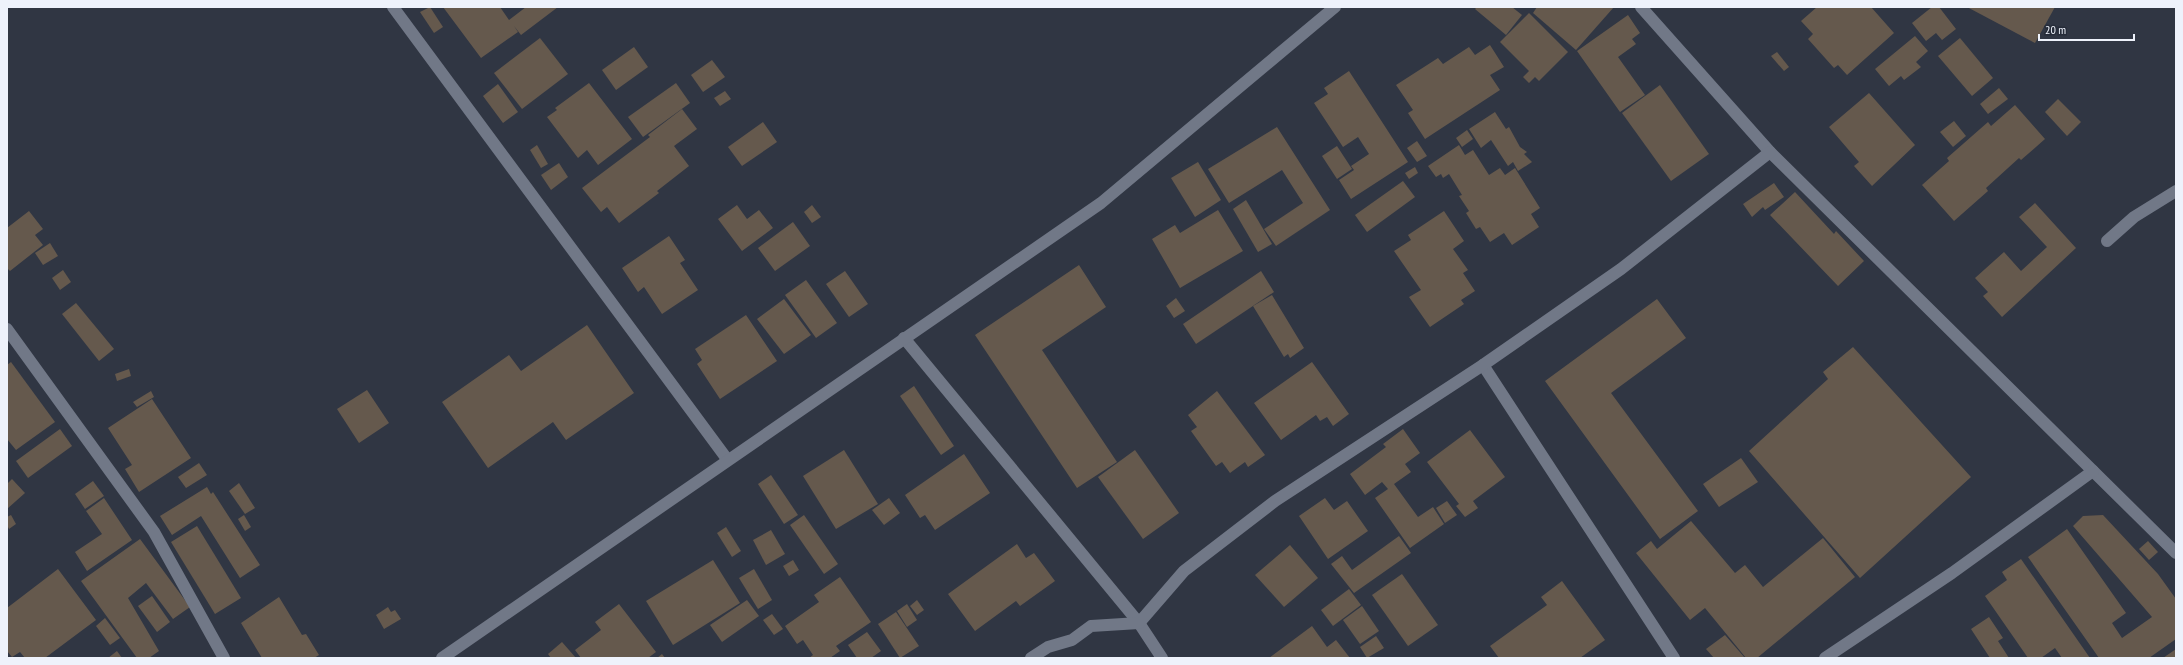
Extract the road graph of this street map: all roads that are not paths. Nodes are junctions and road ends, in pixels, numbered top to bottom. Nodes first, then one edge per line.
1 (394, 7) edge
2 (1335, 7) edge
3 (1641, 7) edge
4 (1770, 152) junction
5 (2176, 191) edge
6 (2106, 241) dead end
7 (7, 329) edge
8 (904, 338) junction
9 (1483, 365) junction
10 (727, 459) junction
11 (2093, 471) junction
12 (2176, 553) edge
13 (1139, 622) junction
14 (224, 658) edge
15 (442, 658) edge
16 (1031, 658) edge
17 (1162, 658) edge
18 (1674, 658) edge
19 (1825, 658) edge

1 - 10 street
2 - 8 street
3 - 4 street
4 - 9 street
4 - 11 street
5 - 6 street
7 - 14 street
8 - 10 street
8 - 13 street
9 - 13 street
9 - 18 street
10 - 15 street
11 - 12 street
11 - 19 street
13 - 16 street
13 - 17 street

